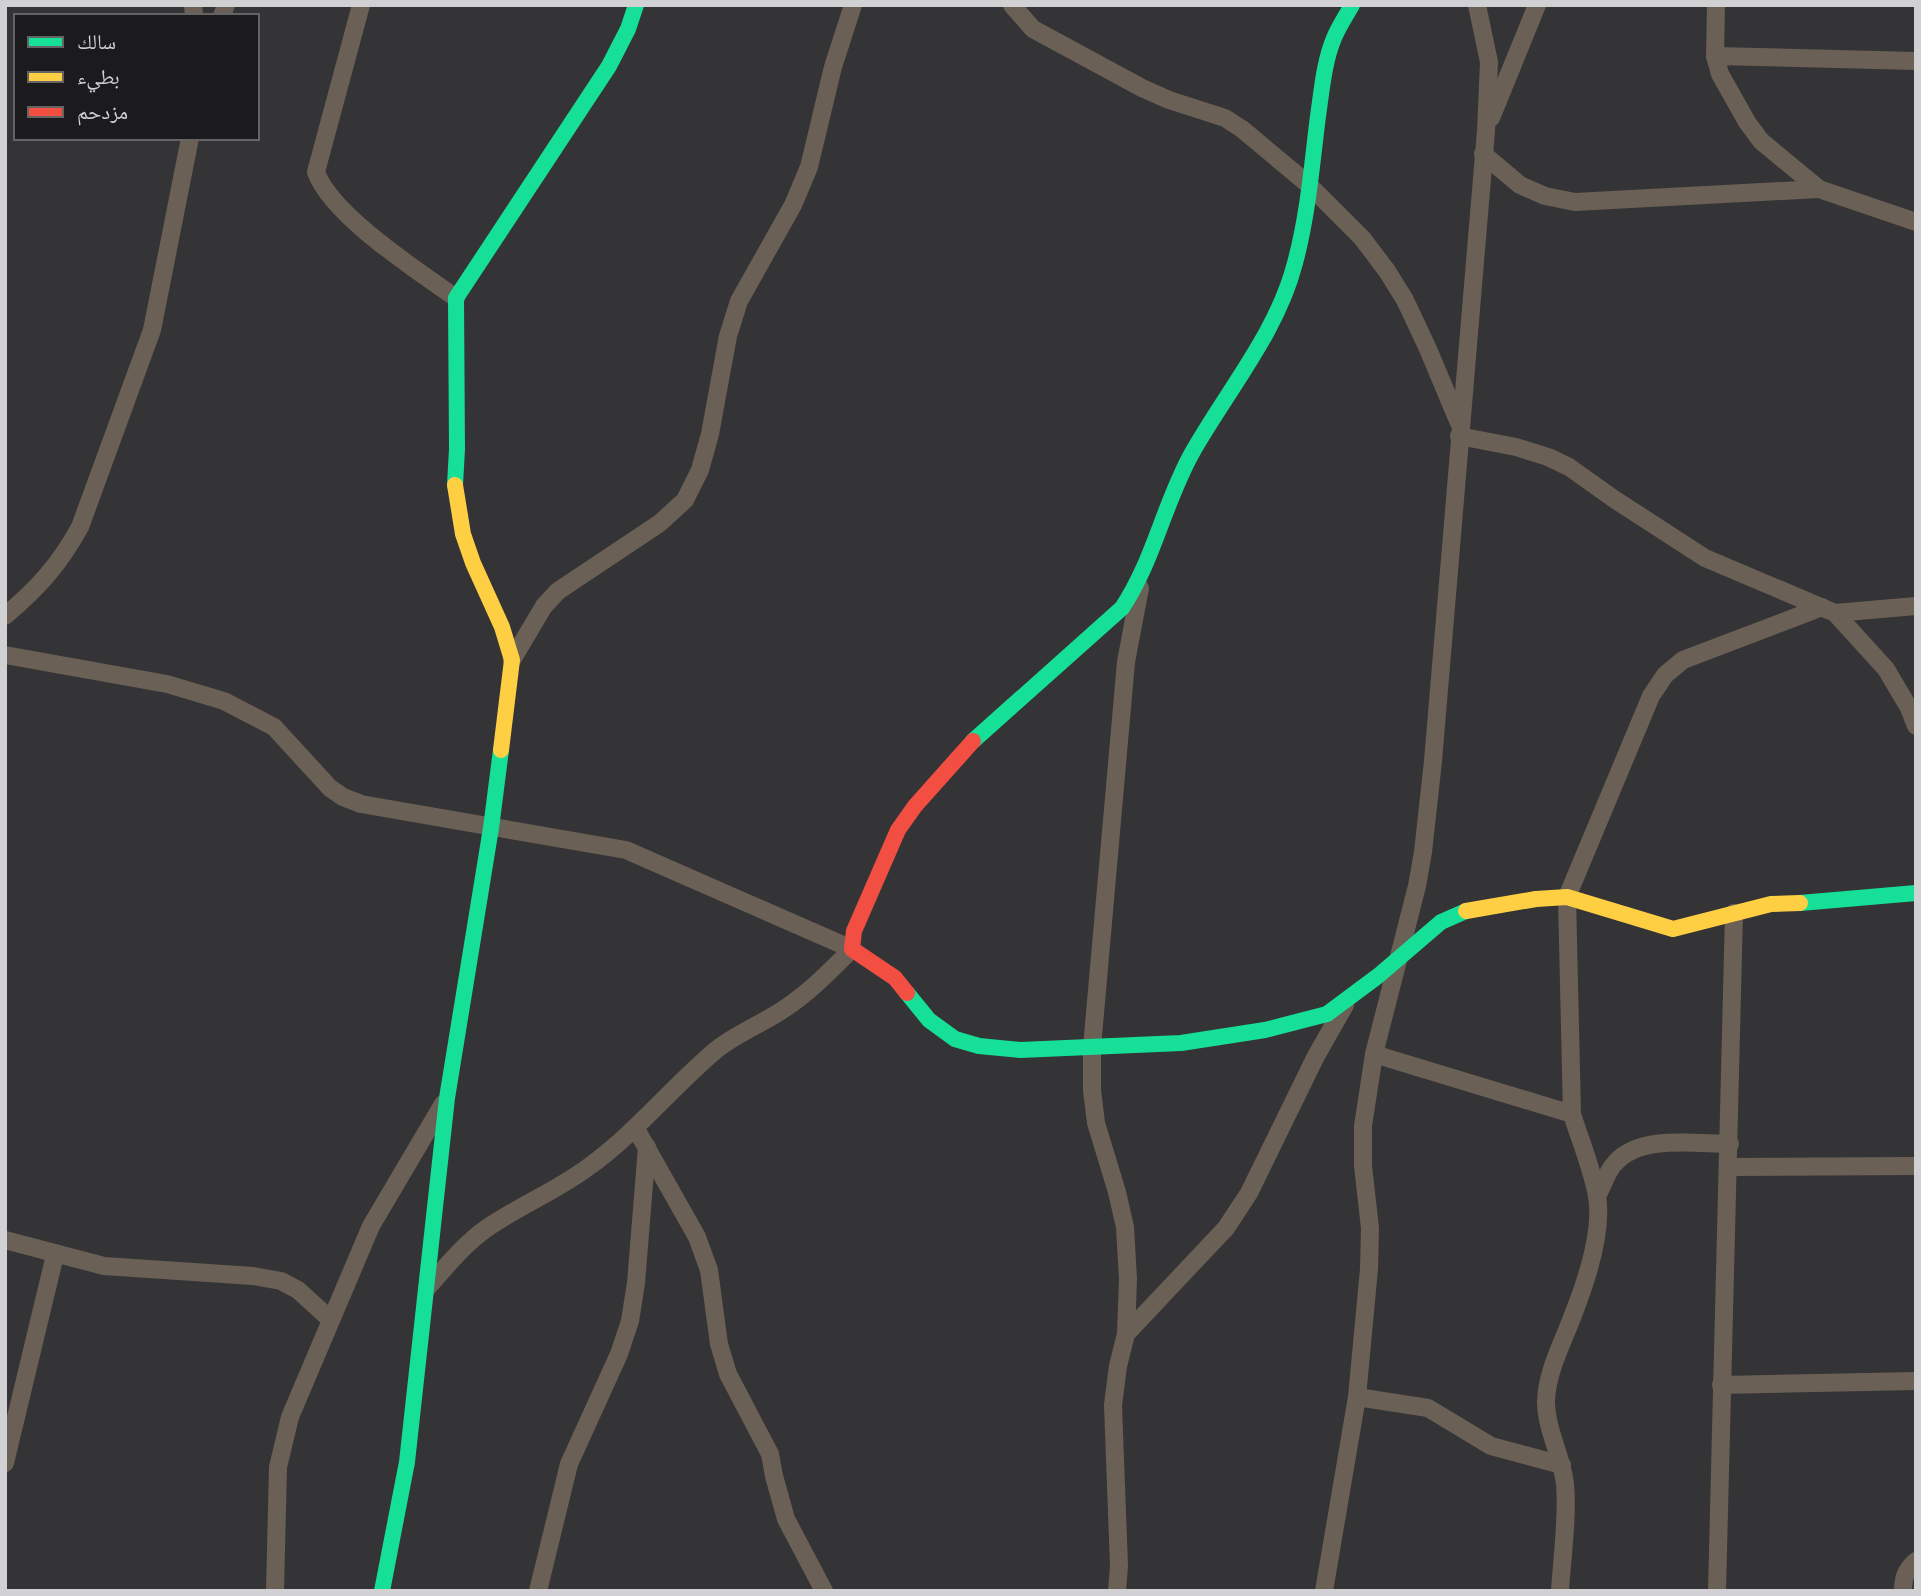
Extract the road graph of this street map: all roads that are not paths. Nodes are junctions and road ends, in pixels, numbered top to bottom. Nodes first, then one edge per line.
1 (361, 5) edge
2 (636, 5) edge
3 (853, 5) edge
4 (1012, 5) edge
5 (1352, 5) edge
6 (1477, 5) edge
7 (1537, 5) edge
8 (1716, 5) edge
9 (1715, 56) junction
10 (1916, 61) edge
11 (1486, 131) junction
12 (190, 140) edge
13 (1483, 155) junction
14 (1309, 185) junction
15 (1819, 189) junction
16 (1916, 222) edge
17 (456, 298) junction
18 (1459, 431) junction
19 (1143, 573) junction
20 (1916, 606) edge
21 (1828, 610) junction
22 (5, 617) edge
23 (5, 655) edge
24 (512, 660) junction
25 (1916, 726) edge
26 (491, 828) junction
27 (1916, 893) edge
28 (1567, 897) junction
29 (1734, 913) junction
30 (852, 949) junction
31 (1399, 959) junction
32 (1350, 997) junction
33 (1092, 1047) junction
34 (1374, 1054) junction
35 (447, 1098) junction
36 (1572, 1114) junction
37 (636, 1129) junction
38 (1730, 1144) junction
39 (647, 1147) junction
40 (1916, 1166) edge
41 (1729, 1167) junction
42 (1597, 1196) junction
43 (5, 1240) edge
44 (55, 1255) junction
45 (427, 1288) junction
46 (331, 1320) junction
47 (1126, 1334) junction
48 (1916, 1381) edge
49 (1721, 1385) junction
50 (1357, 1397) junction
51 (5, 1463) edge
52 (1562, 1465) junction
53 (1916, 1561) edge
54 (275, 1591) edge
55 (382, 1591) edge
56 (538, 1591) edge
57 (824, 1591) edge
58 (1118, 1591) edge
59 (1324, 1591) edge
60 (1560, 1591) edge
61 (1717, 1591) edge
62 (1903, 1591) edge

1 - 17 street
2 - 17 street
3 - 24 street
4 - 14 street
5 - 14 street
6 - 11 street
7 - 11 street
8 - 9 street
9 - 10 street
9 - 15 street
11 - 13 street
12 - 22 street
13 - 15 street
13 - 18 street
14 - 18 street
14 - 19 street
15 - 16 street
17 - 24 street
18 - 21 street
18 - 31 street
19 - 30 street
19 - 33 street
20 - 21 street
21 - 25 street
21 - 28 street
23 - 26 street
24 - 26 street
26 - 30 street
26 - 35 street
27 - 29 street
28 - 29 street
28 - 31 street
28 - 36 street
29 - 38 street
30 - 33 street
30 - 37 street
31 - 32 street
31 - 34 street
32 - 33 street
32 - 47 street
33 - 47 street
34 - 36 street
34 - 50 street
35 - 45 street
35 - 46 street
36 - 42 street
37 - 39 street
37 - 45 street
38 - 41 street
38 - 42 street
39 - 56 street
39 - 57 street
40 - 41 street
41 - 49 street
42 - 52 street
43 - 44 street
44 - 46 street
44 - 51 street
45 - 55 street
46 - 54 street
47 - 58 street
48 - 49 street
49 - 61 street
50 - 52 street
50 - 59 street
52 - 60 street
53 - 62 street

